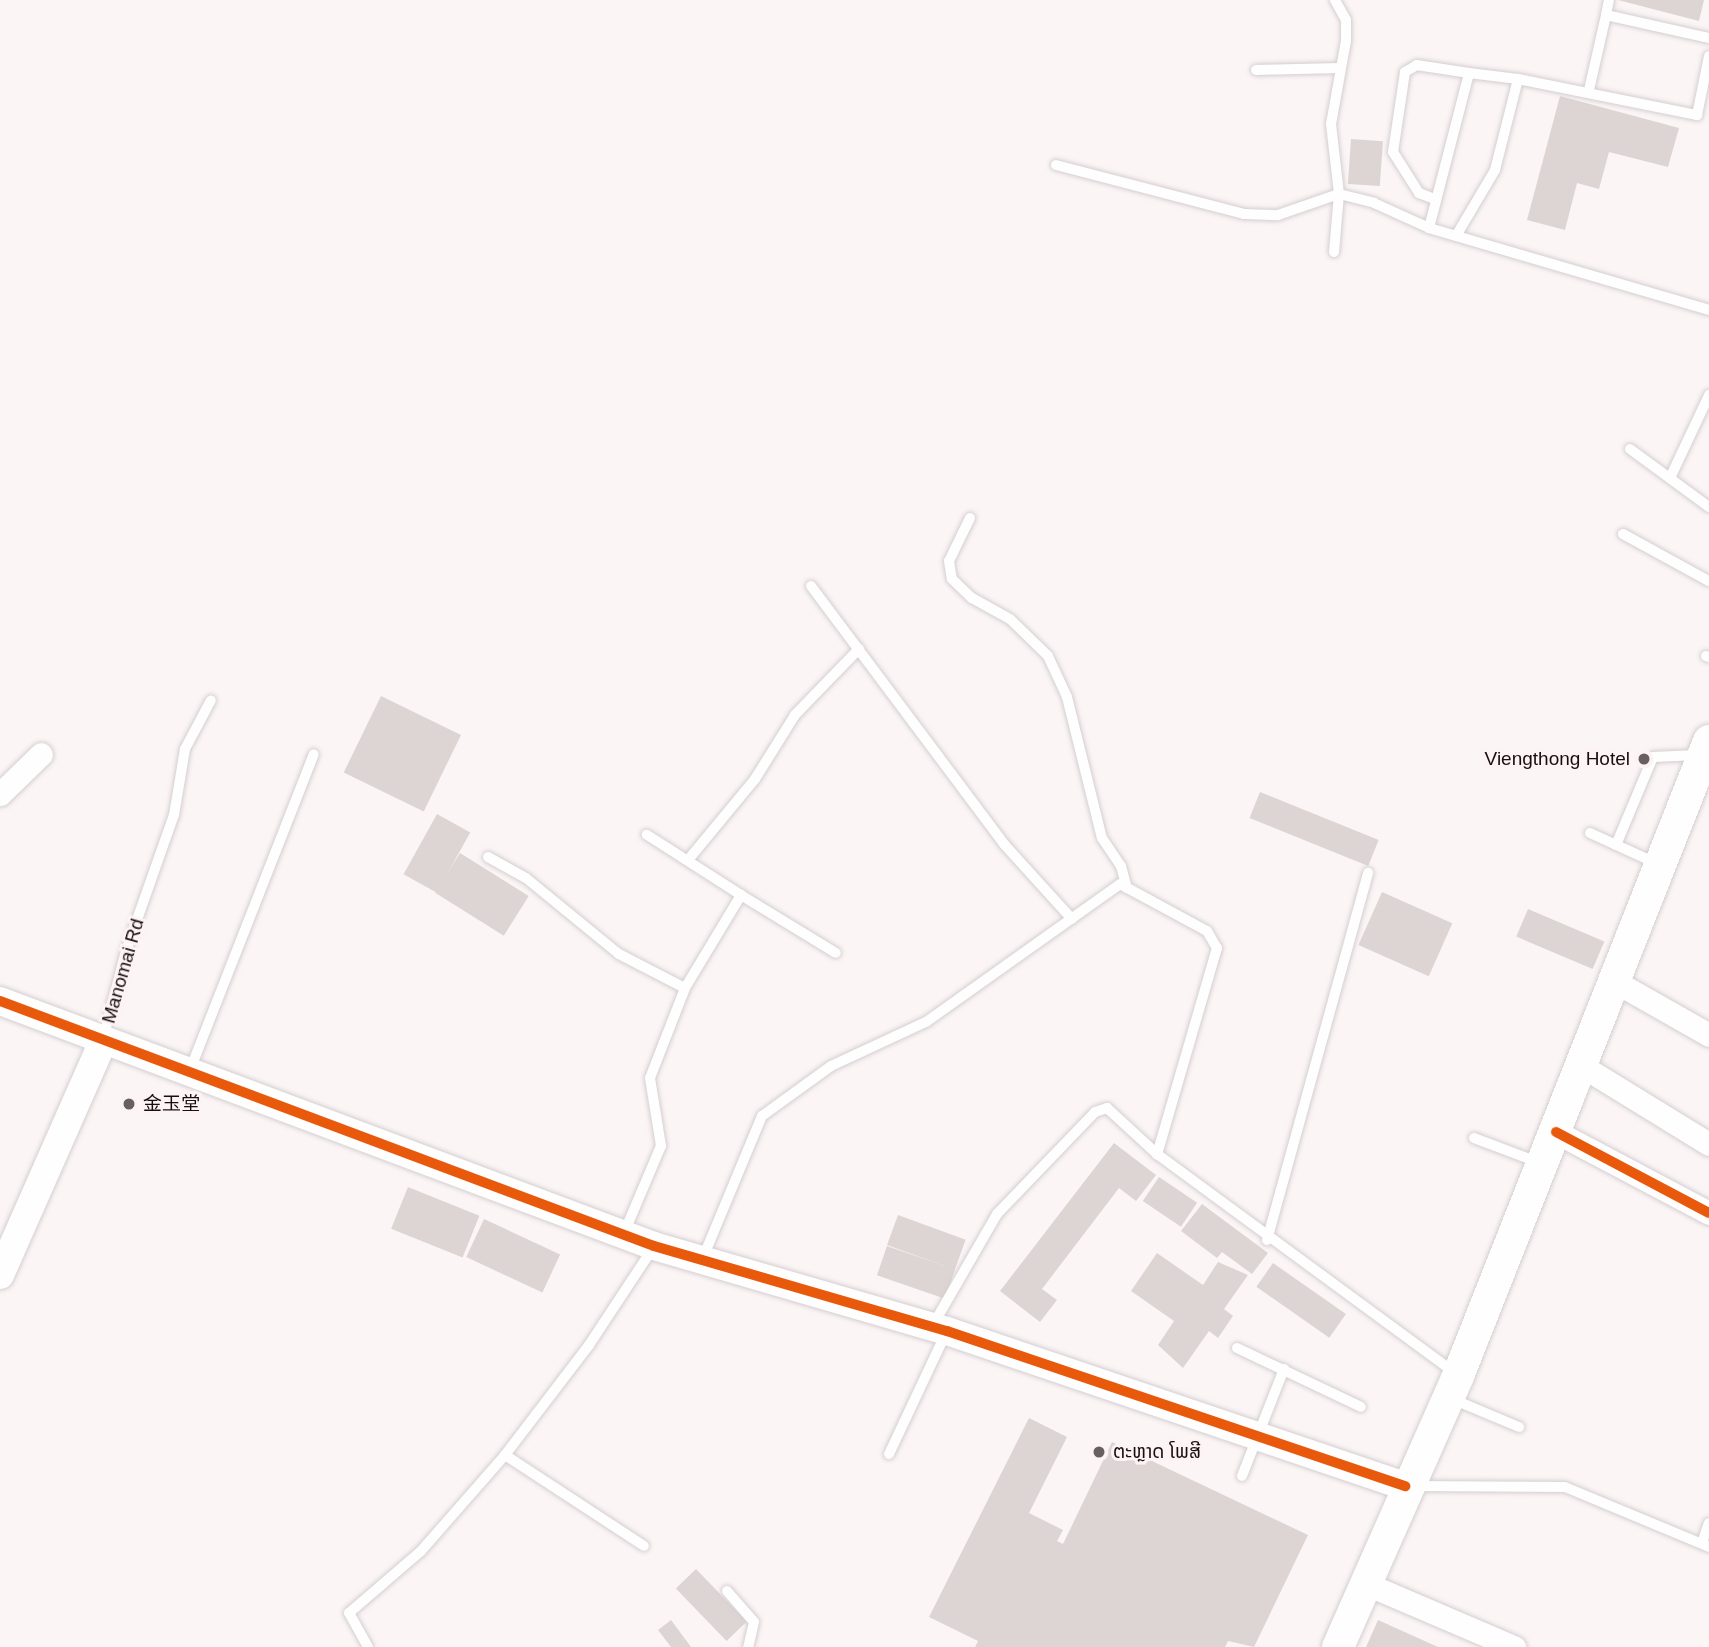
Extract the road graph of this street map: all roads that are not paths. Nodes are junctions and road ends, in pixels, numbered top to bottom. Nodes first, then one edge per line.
1 (1335, 0) edge
2 (1609, 0) edge
3 (1606, 15) junction
4 (1709, 38) edge
5 (1709, 56) edge
6 (1339, 68) junction
7 (1256, 70) dead end
8 (1469, 73) junction
9 (1518, 79) junction
10 (1589, 90) junction
11 (1056, 166) dead end
12 (1339, 194) junction
13 (1435, 199) junction
14 (1429, 228) junction
15 (1456, 236) junction
16 (1335, 252) dead end
17 (1709, 310) edge
18 (1709, 395) edge
19 (1630, 449) dead end
20 (1670, 478) junction
21 (1709, 507) edge
22 (970, 518) dead end
23 (1623, 534) dead end
24 (1709, 581) edge
25 (811, 586) dead end
26 (859, 649) junction
27 (211, 700) dead end
28 (1707, 750) edge
29 (41, 754) dead end
30 (314, 754) dead end
31 (0, 794) edge
32 (1590, 832) dead end
33 (647, 835) dead end
34 (1616, 845) junction
35 (488, 856) dead end
36 (688, 860) junction
37 (1660, 866) junction
38 (1368, 873) dead end
39 (1128, 888) junction
40 (741, 895) junction
41 (1072, 919) junction
42 (836, 953) dead end
43 (1614, 981) junction
44 (685, 988) junction
45 (0, 1001) edge
46 (1709, 1035) edge
47 (103, 1041) junction
48 (1581, 1066) junction
49 (190, 1070) junction
50 (1556, 1132) junction
51 (1474, 1138) dead end
52 (1709, 1144) edge
53 (1157, 1154) junction
54 (1543, 1164) junction
55 (1709, 1213) edge
56 (624, 1234) junction
57 (1267, 1240) junction
58 (654, 1246) junction
59 (702, 1260) junction
60 (0, 1275) edge
61 (939, 1329) junction
62 (1237, 1348) dead end
63 (1284, 1369) junction
64 (1453, 1386) junction
65 (1361, 1407) dead end
66 (1519, 1427) dead end
67 (1259, 1437) junction
68 (889, 1454) dead end
69 (505, 1455) junction
70 (1241, 1476) dead end
71 (1406, 1486) junction
72 (1709, 1523) edge
73 (1705, 1545) edge
74 (644, 1546) dead end
75 (1368, 1585) junction
76 (727, 1591) dead end
77 (368, 1647) edge
78 (748, 1647) edge
79 (1338, 1647) edge
80 (1514, 1647) edge

1 - 6 lane
2 - 3 lane
3 - 4 lane
3 - 10 lane
5 - 10 lane
6 - 7 lane
6 - 12 lane
8 - 9 lane
8 - 13 lane
8 - 13 lane
9 - 10 lane
9 - 15 lane
11 - 12 lane
12 - 14 lane
12 - 16 lane
13 - 14 lane
14 - 15 lane
15 - 17 lane
18 - 20 lane
19 - 20 lane
20 - 21 lane
22 - 39 lane
23 - 24 lane
25 - 26 lane
26 - 36 lane
26 - 41 lane
27 - 47 lane, Manomai Rd
28 - 34 lane
28 - 37 main road
29 - 31 street
30 - 49 lane
32 - 34 lane
33 - 36 lane
34 - 37 lane
35 - 44 lane
36 - 40 lane
37 - 43 main road
38 - 57 lane
39 - 41 lane
39 - 53 lane
40 - 42 lane
40 - 44 lane
41 - 59 lane
43 - 46 street
43 - 48 main road
44 - 56 lane
45 - 47 street
47 - 49 street
47 - 60 street, Manomai Rd
48 - 50 main road
48 - 52 street
49 - 56 street
50 - 54 main road
50 - 55 street
51 - 54 lane
53 - 57 lane
53 - 61 lane
54 - 64 main road
56 - 58 street
57 - 64 lane
58 - 59 street
58 - 69 lane
59 - 61 street
61 - 67 street
61 - 68 lane
62 - 63 lane
63 - 65 lane
63 - 67 lane
64 - 66 lane
64 - 71 main road
67 - 70 lane
67 - 71 street
69 - 74 lane
69 - 77 lane
71 - 73 lane
71 - 75 main road
72 - 73 lane
75 - 79 main road
75 - 80 street
76 - 78 lane

